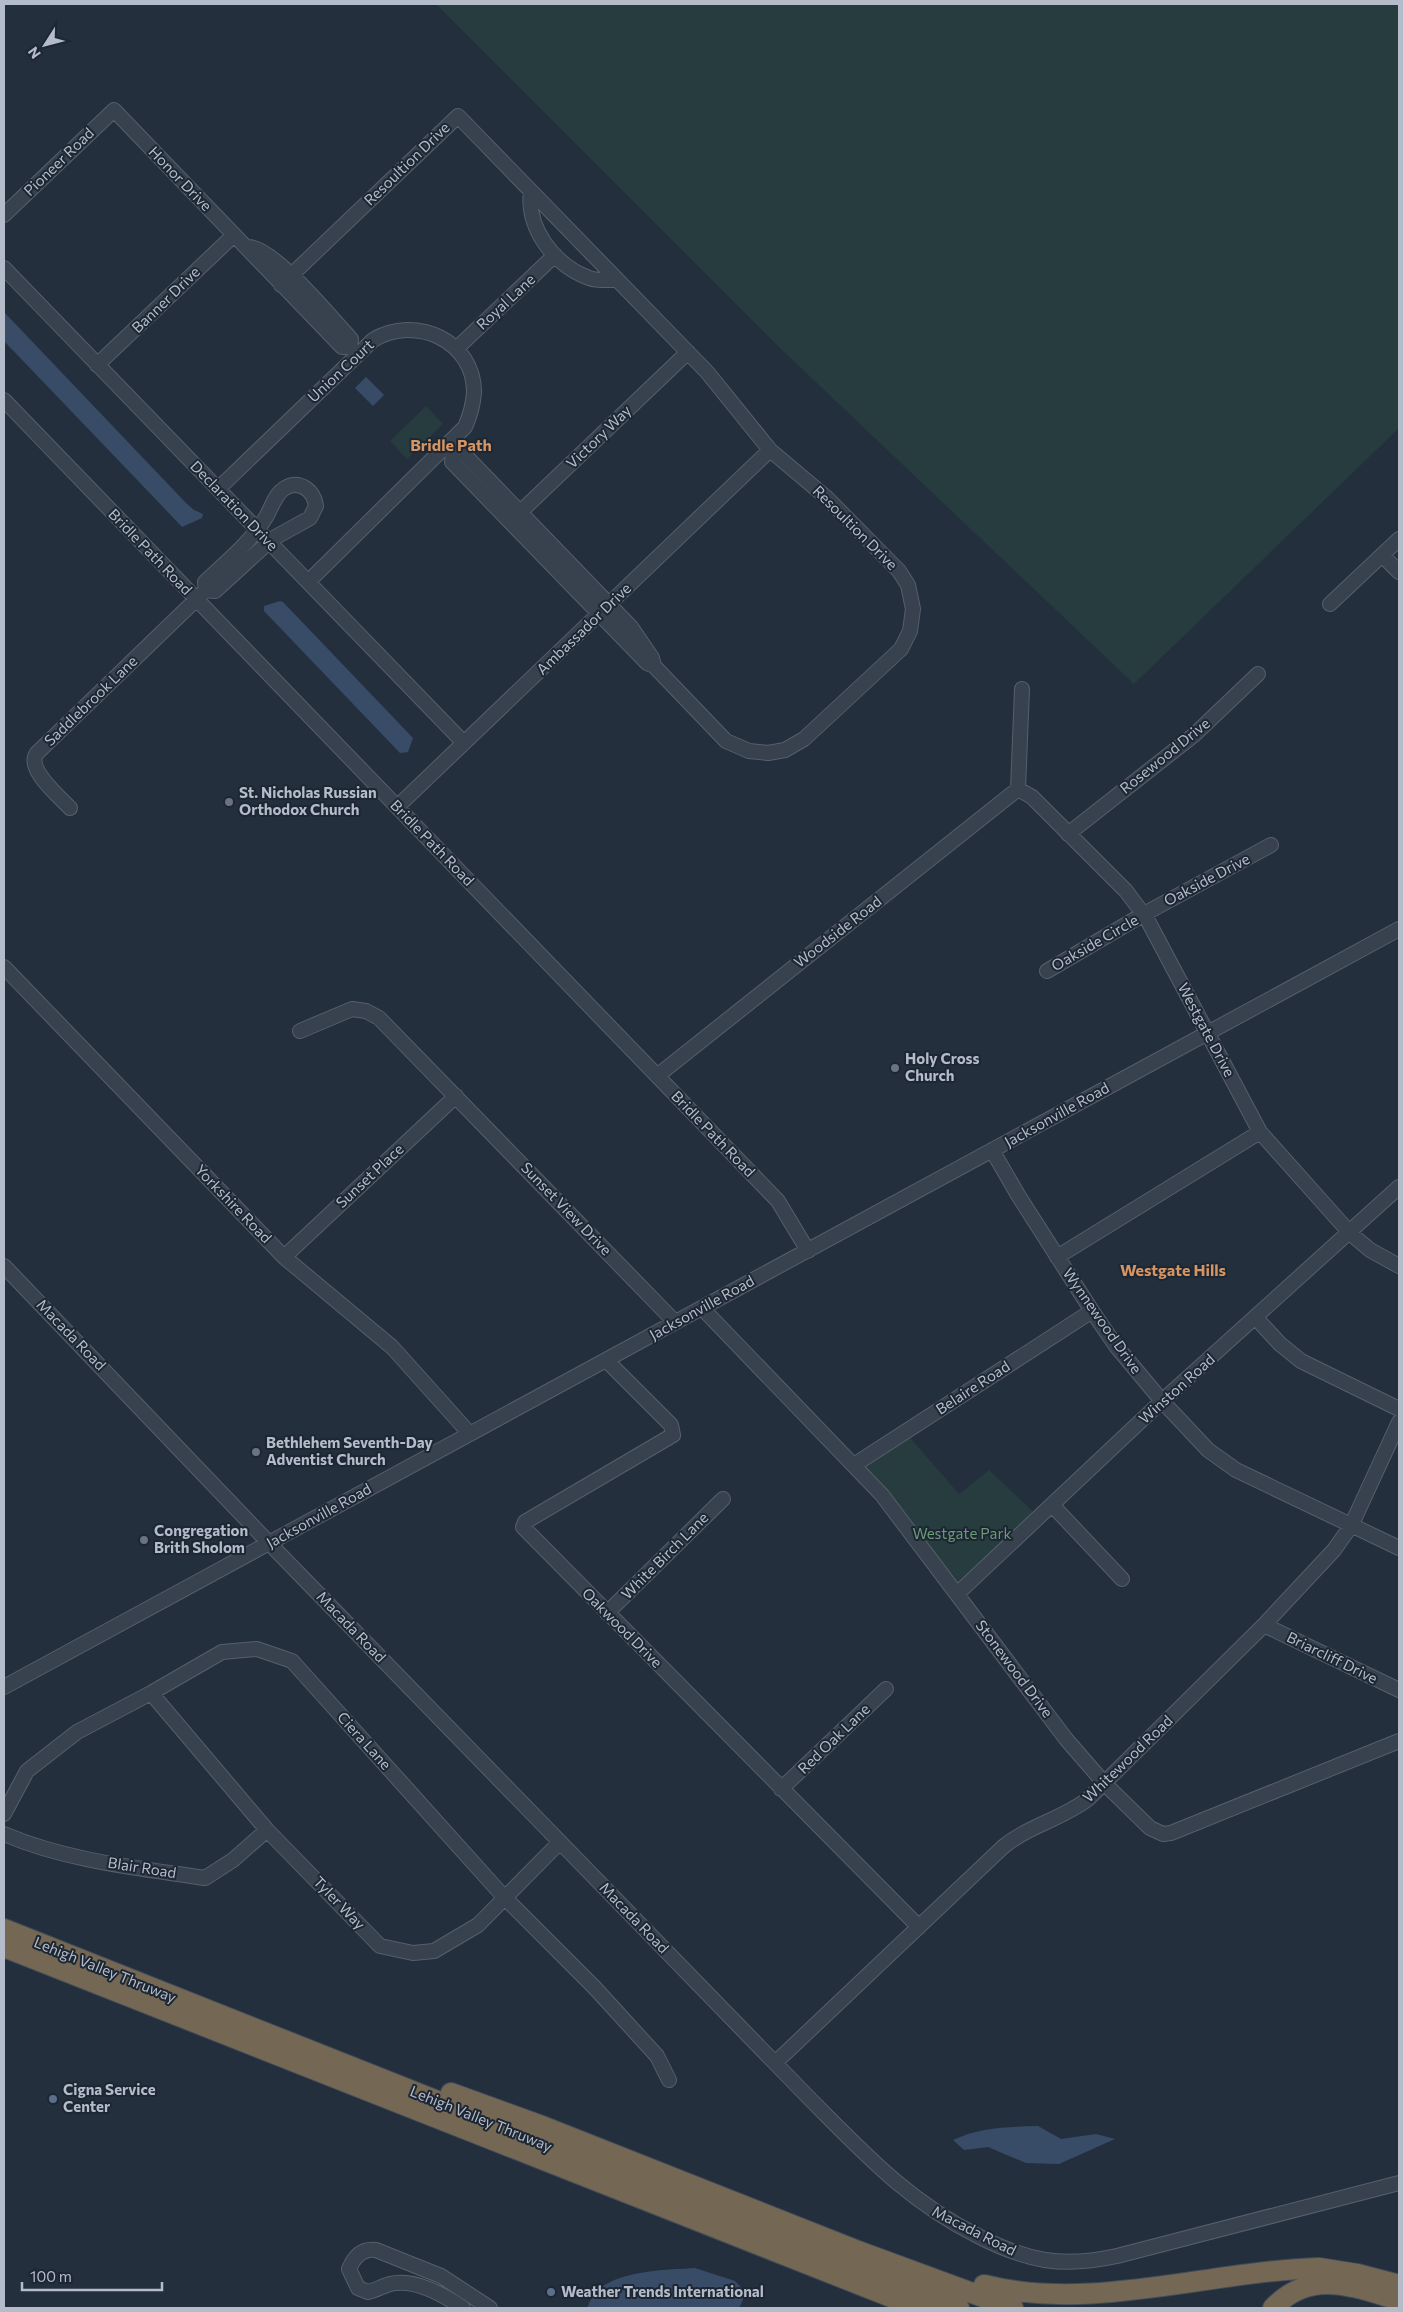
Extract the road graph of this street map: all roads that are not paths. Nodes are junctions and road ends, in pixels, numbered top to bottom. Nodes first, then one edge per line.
1 (114, 110) joint
2 (531, 191) junction
3 (4, 215) edge
4 (234, 234) junction
5 (556, 255) junction
6 (4, 268) edge
7 (286, 280) junction
8 (616, 280) junction
9 (456, 349) junction
10 (354, 351) junction
11 (688, 352) junction
12 (98, 365) junction
13 (4, 400) edge
14 (450, 450) junction
15 (770, 450) junction
16 (218, 489) junction
17 (515, 517) junction
18 (256, 530) junction
19 (1399, 539) edge
20 (268, 542) junction
21 (1382, 555) junction
22 (1399, 572) edge
23 (308, 582) junction
24 (201, 595) junction
25 (1330, 604) dead end
26 (604, 609) junction
27 (1258, 674) dead end
28 (1022, 689) dead end
29 (464, 743) junction
30 (1018, 789) junction
31 (396, 807) junction
32 (70, 808) dead end
33 (1068, 834) junction
34 (1271, 845) dead end
35 (1144, 914) junction
36 (1399, 929) edge
37 (4, 967) edge
38 (1047, 971) dead end
39 (300, 1031) dead end
40 (1208, 1033) junction
41 (657, 1076) junction
42 (456, 1096) junction
43 (1260, 1132) junction
44 (992, 1150) junction
45 (1399, 1187) edge
46 (1350, 1233) junction
47 (808, 1250) junction
48 (284, 1257) junction
49 (1058, 1257) junction
50 (1399, 1266) edge
51 (4, 1267) edge
52 (702, 1308) junction
53 (1092, 1311) junction
54 (1256, 1318) junction
55 (675, 1322) junction
56 (606, 1360) junction
57 (1162, 1401) junction
58 (1399, 1409) edge
59 (1399, 1422) edge
60 (470, 1434) junction
61 (854, 1465) junction
62 (723, 1499) dead end
63 (1053, 1506) junction
64 (1351, 1526) junction
65 (269, 1543) junction
66 (1399, 1548) edge
67 (1122, 1579) dead end
68 (957, 1594) junction
69 (607, 1614) junction
70 (1264, 1625) junction
71 (4, 1687) edge
72 (886, 1689) dead end
73 (1399, 1690) edge
74 (151, 1693) junction
75 (1399, 1741) edge
76 (1105, 1784) junction
77 (781, 1790) junction
78 (4, 1814) edge
79 (267, 1830) junction
80 (4, 1834) edge
81 (560, 1842) junction
82 (504, 1897) junction
83 (919, 1927) junction
84 (4, 1930) edge
85 (4, 1947) edge
86 (152, 1989) junction
87 (775, 2063) junction
88 (669, 2080) dead end
89 (1399, 2183) edge
90 (779, 2220) junction
91 (855, 2283) junction
92 (1399, 2285) edge
93 (1399, 2300) edge
94 (462, 2308) edge
95 (490, 2308) edge
96 (902, 2308) edge
97 (919, 2308) edge
98 (958, 2308) edge
99 (1013, 2308) edge
100 (1273, 2308) edge

1 - 3 street, Pioneer Road
1 - 4 street, Honor Drive
2 - 5 street
2 - 7 street, Resoultion Drive
2 - 8 street, Resoultion Drive
4 - 7 street, Honor Drive
4 - 12 street, Banner Drive
5 - 8 street
5 - 9 street, Royal Lane
6 - 12 street, Declaration Drive
7 - 10 street, Honor Drive
8 - 11 street, Resoultion Drive
9 - 10 street, Union Court
9 - 14 street, Union Court
10 - 16 street, Union Court
11 - 15 street, Resoultion Drive
11 - 17 street, Victory Way
12 - 16 street, Declaration Drive
13 - 24 street, Bridle Path Road
14 - 17 street, Resoultion Drive
14 - 23 street, Union Court
15 - 26 street, Ambassador Drive
15 - 26 street, Resoultion Drive
16 - 18 street, Declaration Drive
17 - 26 street, Resoultion Drive
18 - 20 street, Declaration Drive
18 - 20 street
18 - 24 street
19 - 21 street
20 - 23 street, Declaration Drive
20 - 24 street
21 - 22 street
21 - 25 street
23 - 29 street, Declaration Drive
24 - 31 street, Bridle Path Road
24 - 32 street, Saddlebrook Lane
26 - 29 street, Ambassador Drive
27 - 33 street, Rosewood Drive
28 - 30 street
29 - 31 street, Ambassador Drive
30 - 33 street, Westgate Drive
30 - 41 street, Woodside Road
31 - 41 street, Bridle Path Road
33 - 35 street, Westgate Drive
34 - 35 street, Oakside Drive
35 - 38 street, Oakside Circle
35 - 40 street, Westgate Drive
36 - 40 street, Jacksonville Road
37 - 48 street, Yorkshire Road
39 - 42 street, Sunset View Drive
40 - 43 street, Westgate Drive
40 - 44 street, Jacksonville Road
41 - 47 street, Bridle Path Road
42 - 48 street, Sunset Place
42 - 55 street, Sunset View Drive
43 - 46 street, Westgate Drive
43 - 49 street
44 - 47 street, Jacksonville Road
44 - 49 street, Wynnewood Drive
45 - 46 street, Winston Road
46 - 50 street, Westgate Drive
46 - 54 street, Winston Road
47 - 52 street, Jacksonville Road
48 - 60 street, Yorkshire Road
49 - 53 street, Wynnewood Drive
51 - 65 street, Macada Road
52 - 55 street, Jacksonville Road
52 - 61 street, Stonewood Drive
53 - 57 street, Wynnewood Drive
53 - 61 street, Belaire Road
54 - 57 street, Winston Road
54 - 58 street
55 - 56 street, Jacksonville Road
56 - 60 street, Jacksonville Road
56 - 69 street, Oakwood Drive
57 - 63 street, Winston Road
57 - 64 street, Wynnewood Drive
59 - 64 street, Whitewood Road
60 - 65 street, Jacksonville Road
61 - 68 street, Stonewood Drive
62 - 69 street, White Birch Lane
63 - 67 street
63 - 68 street, Winston Road
64 - 66 street, Wynnewood Drive
64 - 70 street, Whitewood Road
65 - 71 street, Jacksonville Road
65 - 81 street, Macada Road
68 - 76 street, Stonewood Drive
69 - 77 street, Oakwood Drive
70 - 73 street, Briarcliff Drive
70 - 76 street, Whitewood Road
72 - 77 street, Red Oak Lane
74 - 78 street, Ciera Lane
74 - 79 street, Tyler Way
74 - 82 street, Ciera Lane
75 - 76 street, Stonewood Drive
76 - 83 street, Whitewood Road
77 - 83 street, Oakwood Drive
79 - 80 street, Blair Road
79 - 82 street, Tyler Way
81 - 82 street, Tyler Way
81 - 87 street, Macada Road
82 - 88 street, Ciera Lane
83 - 87 street, Whitewood Road
84 - 86 highway, Lehigh Valley Thruway
85 - 91 highway, Lehigh Valley Thruway
86 - 90 highway
86 - 98 highway, Lehigh Valley Thruway
87 - 89 street, Macada Road
90 - 92 highway
90 - 99 highway
91 - 96 highway
91 - 97 highway, Lehigh Valley Thruway
93 - 100 highway
94 - 95 street

